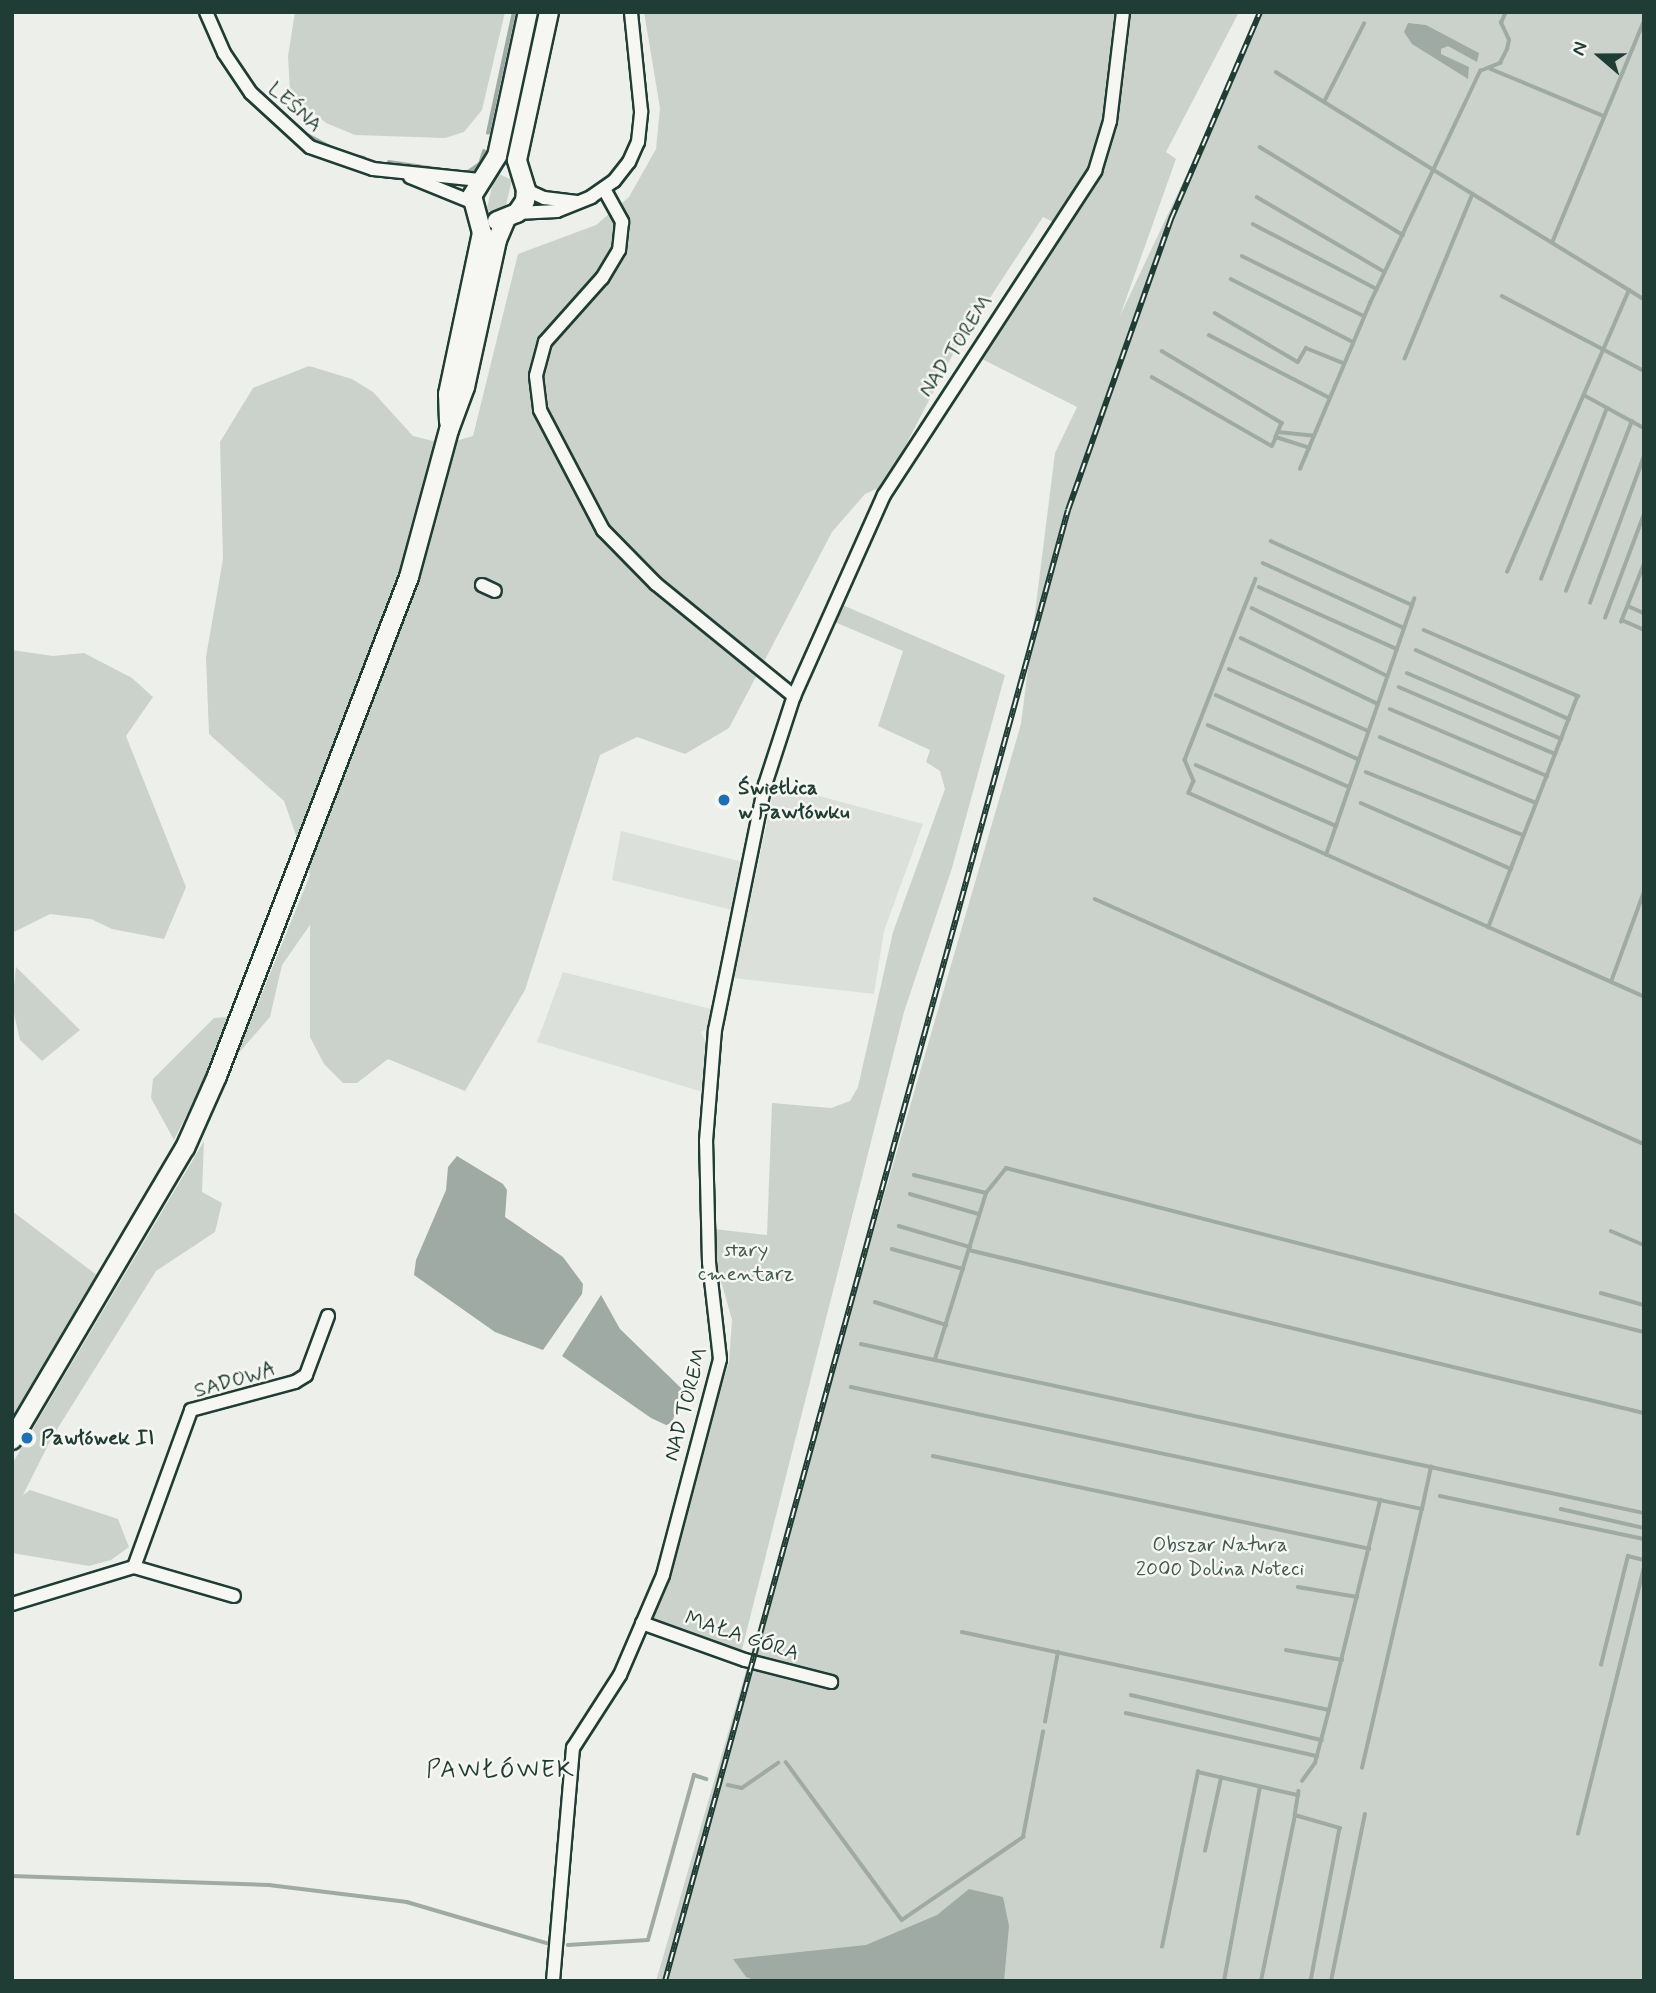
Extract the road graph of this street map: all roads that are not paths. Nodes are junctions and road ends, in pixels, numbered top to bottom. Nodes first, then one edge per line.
1 (206, 12) edge
2 (528, 12) edge
3 (549, 12) edge
4 (631, 12) edge
5 (1123, 12) edge
6 (519, 173) junction
7 (403, 174) junction
8 (484, 176) junction
9 (604, 189) junction
10 (526, 190) junction
11 (472, 202) junction
12 (578, 202) junction
13 (512, 216) junction
14 (480, 220) junction
15 (449, 430) junction
16 (482, 585) dead end
17 (495, 592) dead end
18 (794, 696) junction
19 (328, 1316) dead end
20 (12, 1440) edge
21 (134, 1567) junction
22 (234, 1596) dead end
23 (12, 1604) edge
24 (642, 1623) junction
25 (831, 1682) dead end
26 (553, 1981) edge

1 - 7 street, LEŚNA
2 - 8 highway
3 - 6 highway
4 - 9 street
5 - 18 street, NAD TOREM
6 - 8 highway
6 - 10 highway
7 - 8 street, LEŚNA
7 - 11 street, LEŚNA
8 - 11 highway
9 - 12 street
9 - 18 street
10 - 12 street
10 - 13 highway
11 - 14 highway
12 - 13 street
13 - 14 highway
13 - 15 highway
14 - 15 highway
15 - 20 highway
16 - 17 street
18 - 24 street, NAD TOREM
19 - 21 street, SADOWA
21 - 22 street
21 - 23 street
24 - 25 street, MAŁA GÓRA
24 - 26 street, NAD TOREM

